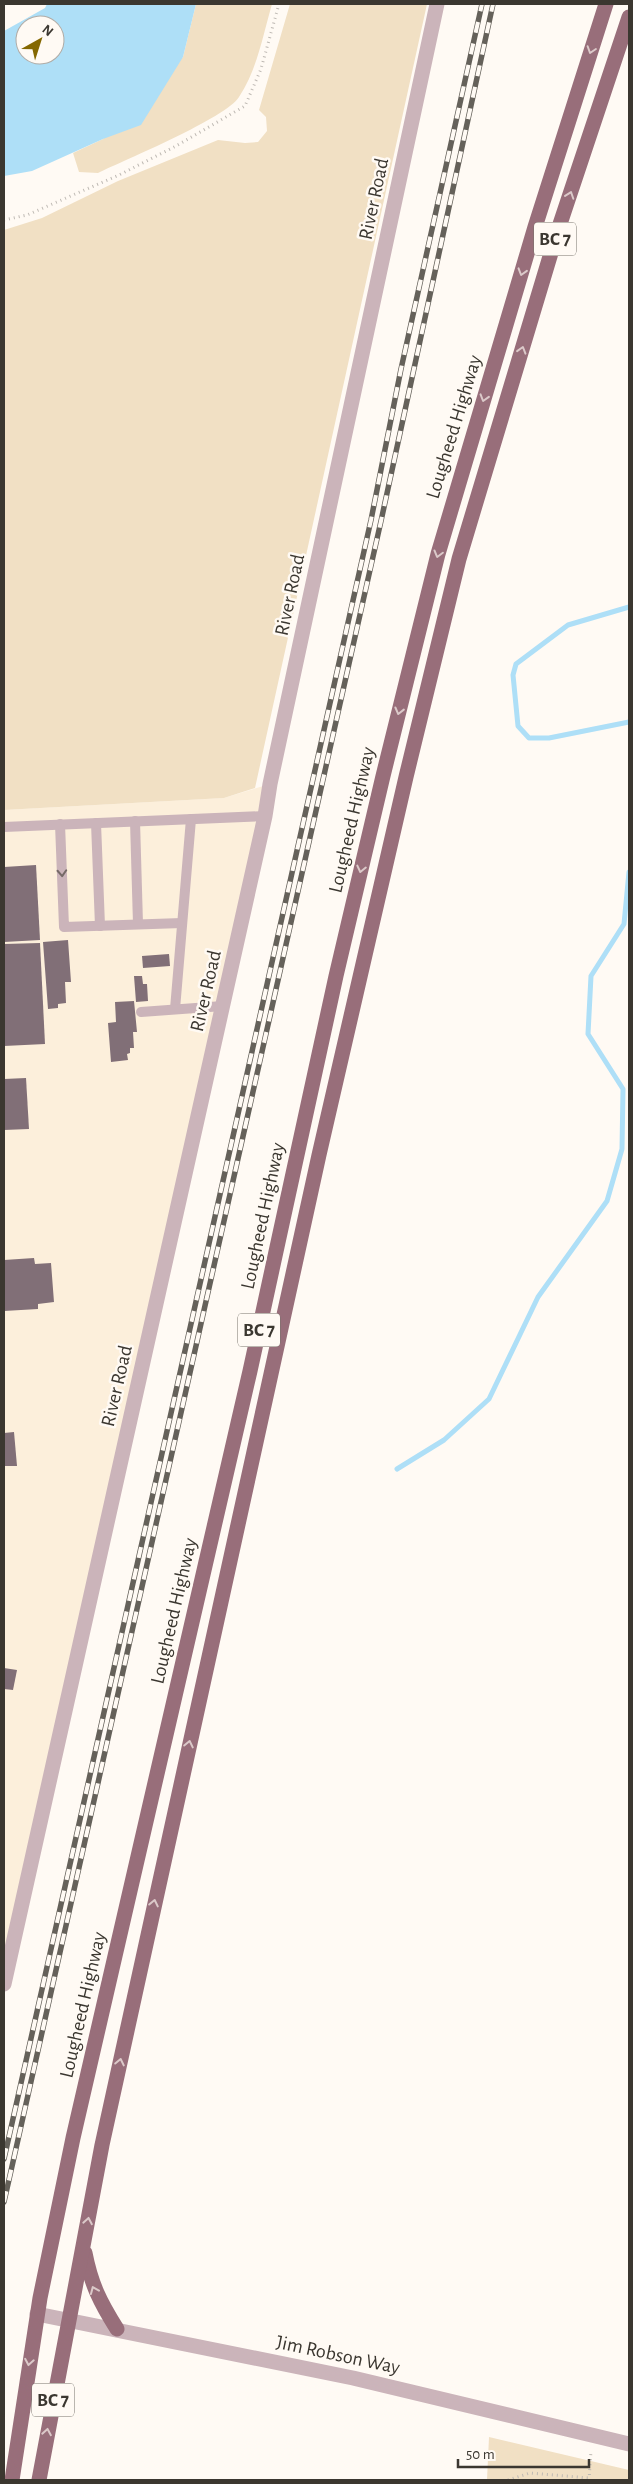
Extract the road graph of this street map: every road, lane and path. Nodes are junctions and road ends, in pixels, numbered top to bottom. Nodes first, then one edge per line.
1 (279, 4) edge
2 (436, 4) edge
3 (606, 4) edge
4 (629, 17) edge
5 (4, 220) edge
6 (265, 816) junction
7 (191, 819) junction
8 (135, 821) junction
9 (96, 823) junction
10 (60, 824) junction
11 (4, 827) edge
12 (182, 922) junction
13 (138, 924) junction
14 (100, 926) junction
15 (223, 1006) junction
16 (175, 1009) junction
17 (141, 1012) dead end
18 (4, 1984) edge
19 (84, 2246) junction
20 (37, 2314) junction
21 (69, 2321) junction
22 (117, 2329) junction
23 (592, 2435) junction
24 (629, 2444) edge
25 (589, 2479) edge
26 (12, 2480) edge
27 (39, 2480) edge
28 (508, 2480) edge

1 - 5 path
2 - 6 street, River Road
3 -> 20 highway, Lougheed Highway / BC 7
19 -> 4 highway, Lougheed Highway / BC 7
6 - 7 lane
6 - 15 street, River Road
7 - 8 lane
7 - 12 lane
8 - 9 lane
8 - 13 lane
9 - 10 lane
9 - 14 lane
10 - 11 lane
10 -> 14 lane
12 - 13 lane
12 - 16 lane
13 - 14 lane
15 - 16 lane
15 - 18 street, River Road
16 - 17 lane
19 - 21 highway, Lougheed Highway / BC 7
22 -> 19 highway
20 - 21 street, Jim Robson Way
20 -> 26 highway, Lougheed Highway / BC 7
21 - 22 street, Jim Robson Way
27 -> 21 highway, Lougheed Highway / BC 7
22 - 23 street, Jim Robson Way
23 - 24 street, Jim Robson Way
23 - 25 path
25 - 28 path

